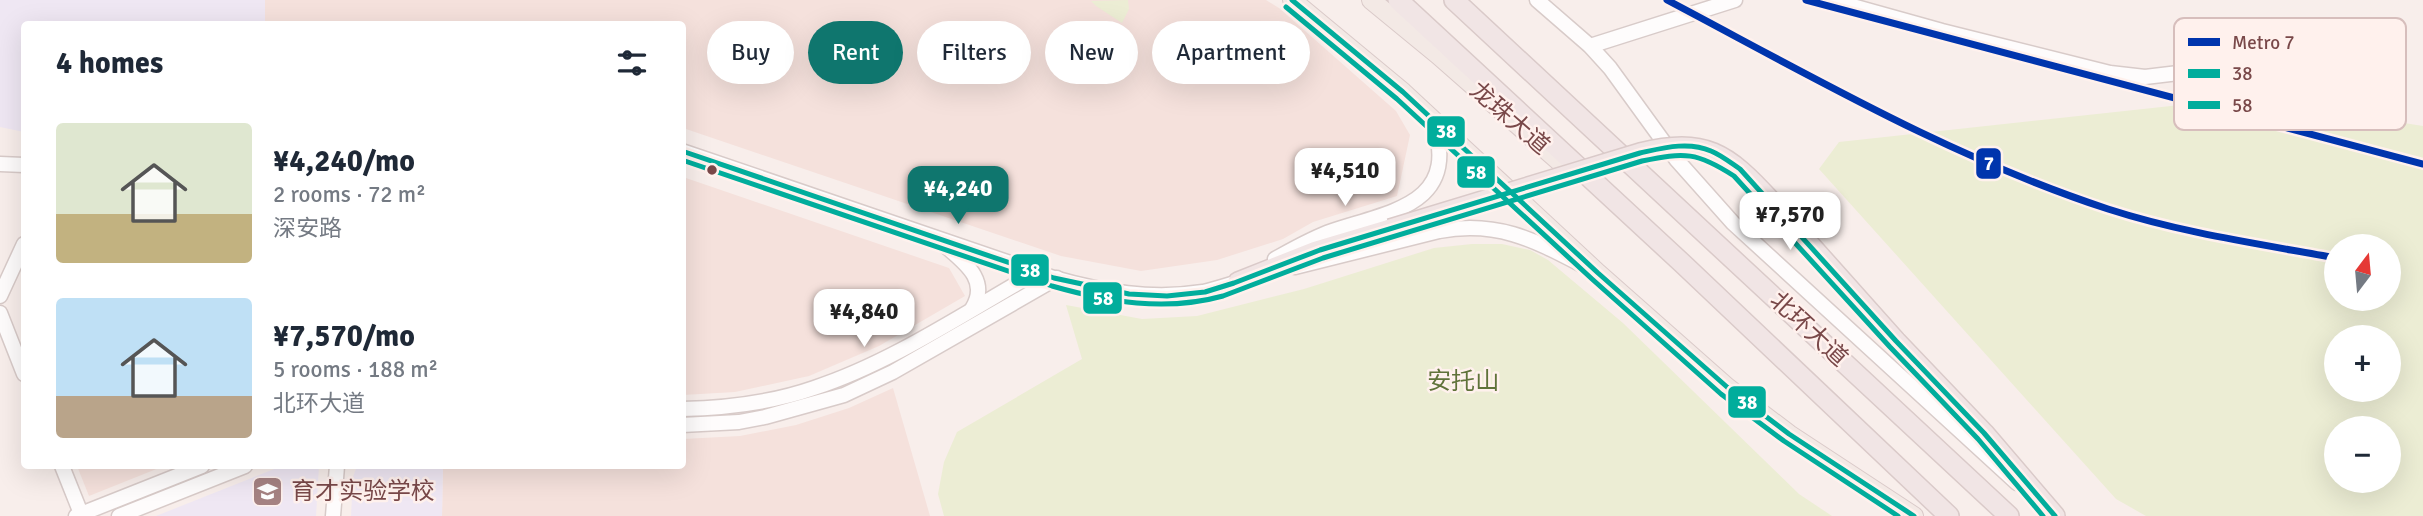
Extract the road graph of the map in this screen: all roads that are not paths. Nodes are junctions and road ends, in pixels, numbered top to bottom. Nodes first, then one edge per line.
1 (1292, 0) edge
2 (1371, 0) edge
3 (1398, 0) edge
4 (1454, 0) edge
5 (1537, 0) edge
6 (1735, 0) edge
7 (1831, 0) edge
8 (1590, 46) junction
9 (2174, 74) edge
10 (1433, 120) junction
11 (686, 152) edge
12 (2, 163) edge
13 (21, 164) edge
14 (936, 237) junction
15 (21, 250) edge
16 (1682, 263) junction
17 (1037, 272) junction
18 (1598, 273) junction
19 (1057, 278) junction
20 (1238, 282) junction
21 (0, 296) edge
22 (972, 309) junction
23 (0, 313) edge
24 (21, 366) edge
25 (686, 409) edge
26 (686, 425) edge
27 (63, 469) edge
28 (195, 469) edge
29 (237, 469) edge
30 (337, 469) edge
31 (2050, 511) edge
32 (80, 515) edge
33 (119, 516) edge
34 (333, 516) edge
35 (1914, 516) edge
36 (1949, 516) edge
37 (2009, 516) edge

1 - 10 main road
2 - 16 main road, 龙珠大道
3 - 16 highway, 北环大道
4 - 37 highway, 北环大道
5 - 8 street
6 - 8 street
7 - 9 street
8 - 31 street
10 - 18 main road
10 - 20 street
11 - 14 street
12 - 13 street
14 - 17 street
14 - 22 street
15 - 21 street
16 - 36 highway, 北环大道
17 - 19 street
17 - 22 street
18 - 20 street
18 - 35 main road
19 - 20 street
19 - 26 street
20 - 31 highway, bridge
22 - 25 street
23 - 24 street
27 - 32 street
28 - 32 street
29 - 33 street
30 - 34 street

